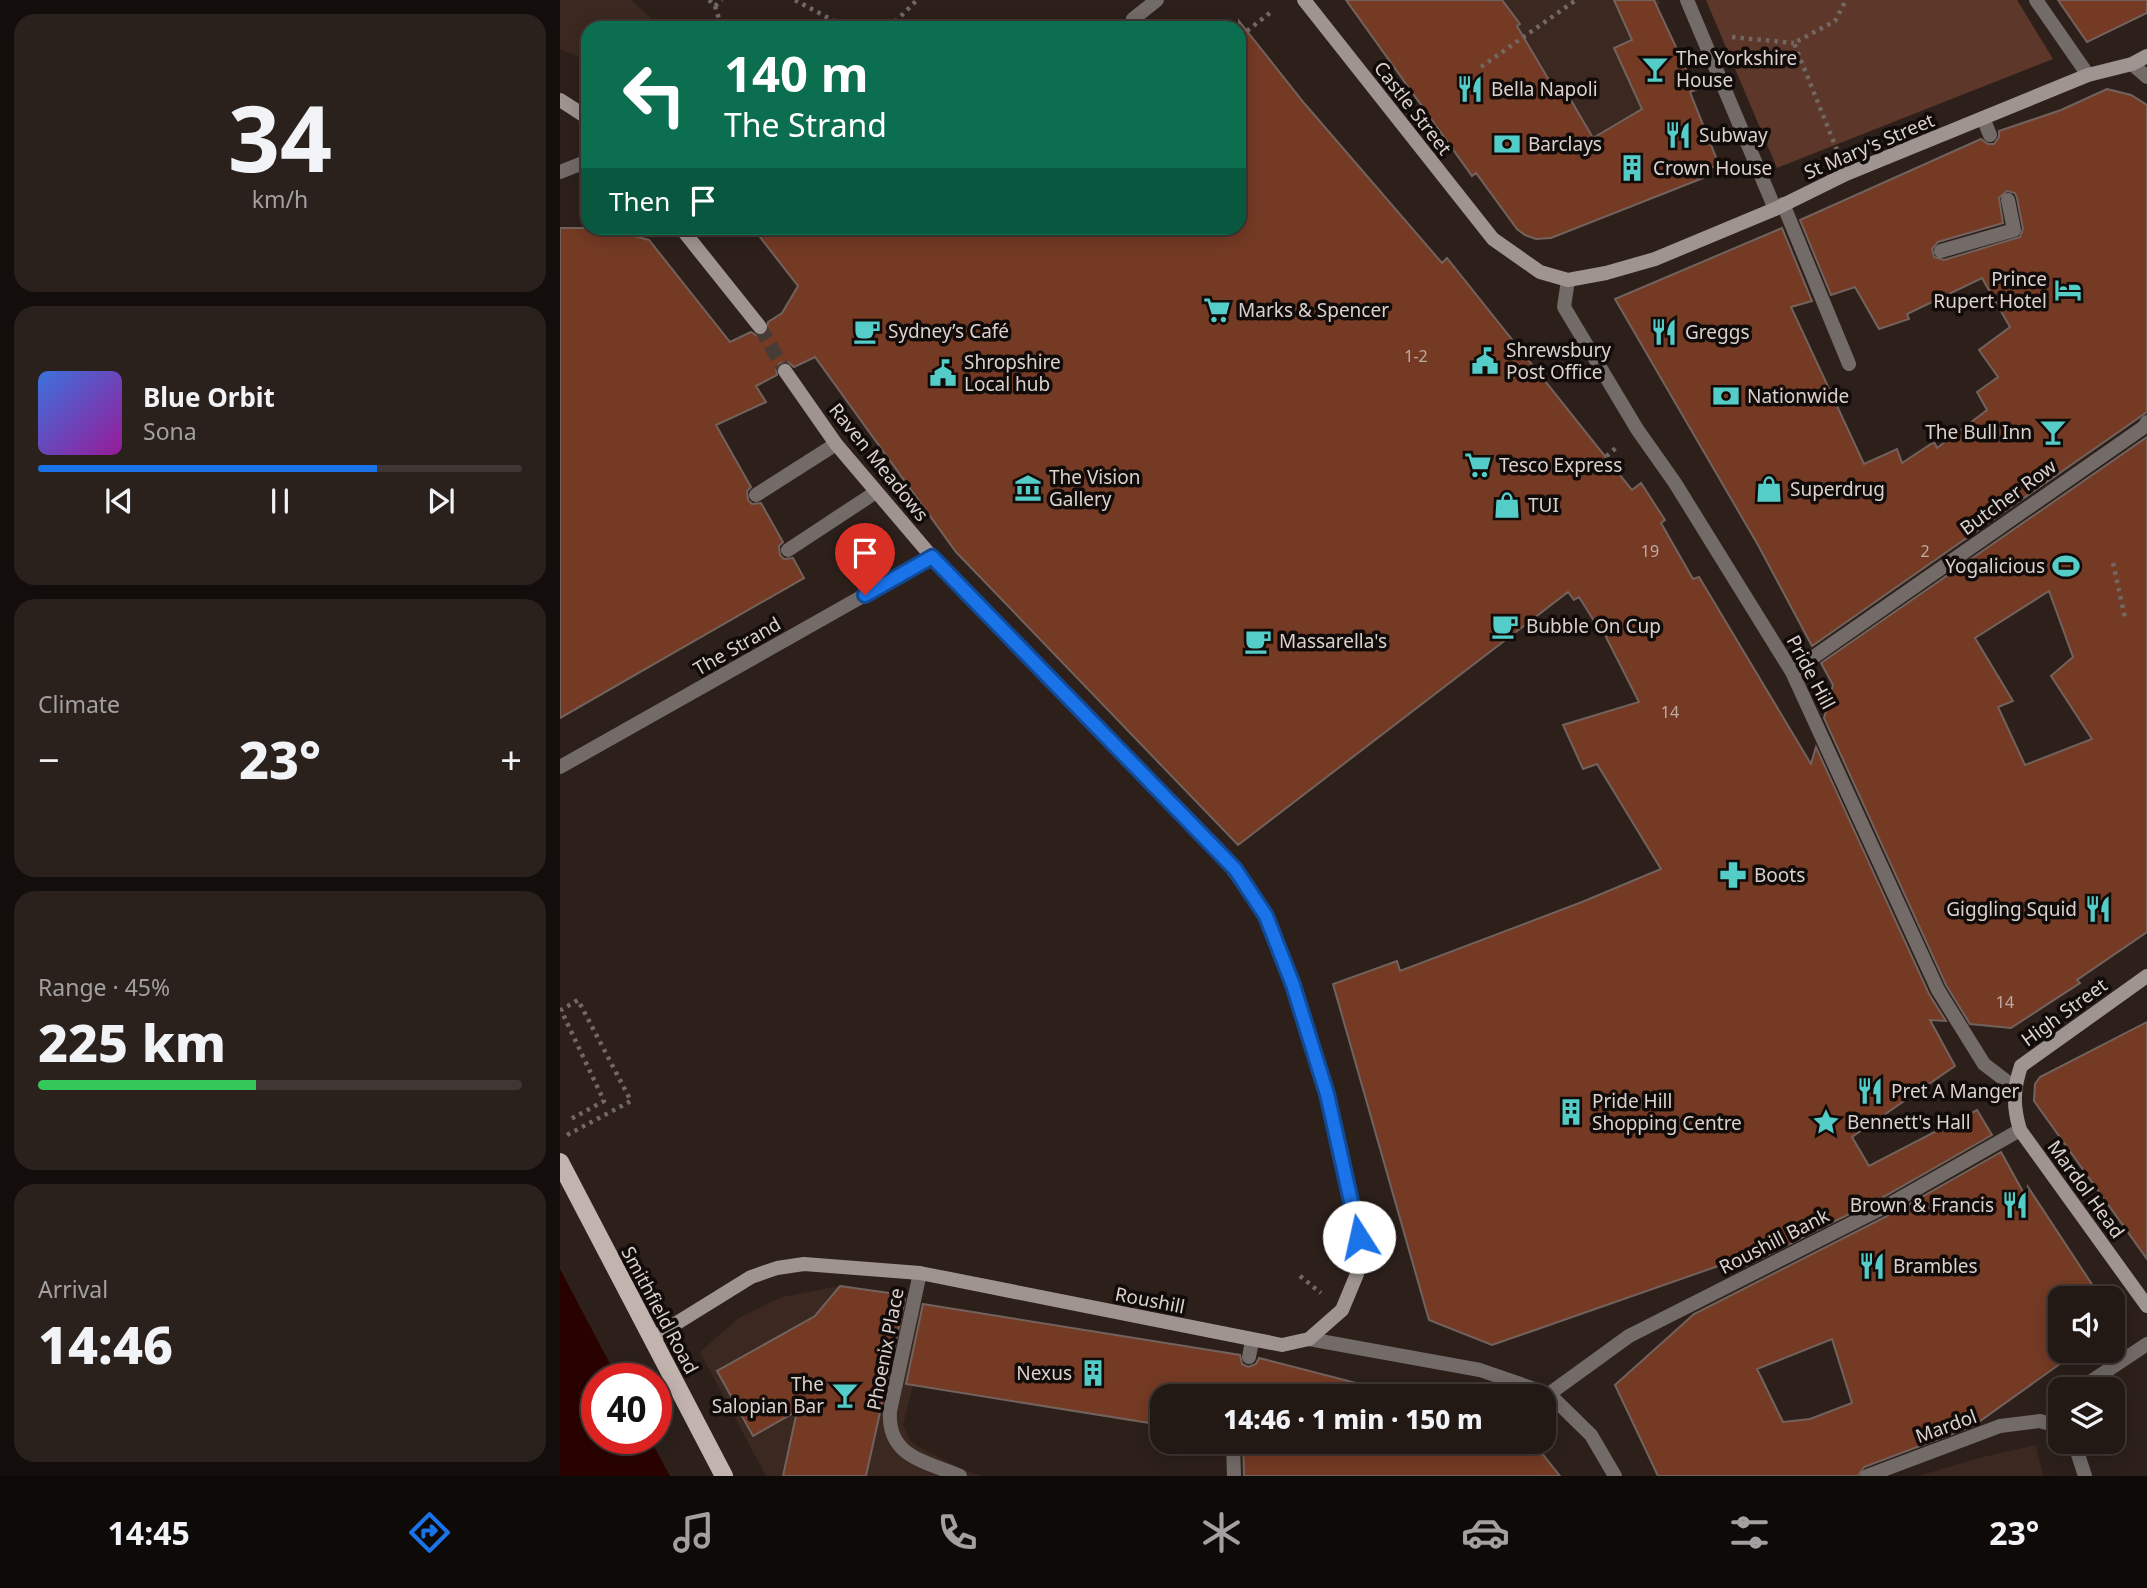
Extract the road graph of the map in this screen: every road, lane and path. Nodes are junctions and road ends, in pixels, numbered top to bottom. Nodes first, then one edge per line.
1 (709, 0) edge
2 (722, 0) edge
3 (795, 0) edge
4 (917, 0) edge
5 (1157, 0) edge
6 (1304, 0) edge
7 (1576, 0) edge
8 (1687, 0) edge
9 (1846, 0) edge
10 (2036, 0) edge
11 (715, 6) junction
12 (1271, 12) dead end
13 (1133, 19) dead end
14 (720, 21) edge
15 (834, 21) edge
16 (896, 21) edge
17 (1247, 31) dead end
18 (1700, 32) junction
19 (1794, 43) junction
20 (2147, 56) edge
21 (2132, 64) junction
22 (1481, 67) dead end
23 (2088, 75) junction
24 (2147, 77) edge
25 (560, 100) edge
26 (581, 114) edge
27 (1983, 118) junction
28 (1990, 135) dead end
29 (581, 164) edge
30 (560, 172) edge
31 (1846, 174) junction
32 (2008, 200) dead end
33 (1779, 206) junction
34 (687, 235) edge
35 (1493, 239) joint
36 (1941, 251) dead end
37 (1568, 280) junction
38 (760, 327) tunnel mouth
39 (1849, 364) dead end
40 (785, 371) tunnel mouth
41 (2146, 428) edge
42 (836, 444) junction
43 (876, 492) junction
44 (756, 495) dead end
45 (788, 550) dead end
46 (932, 557) junction
47 (2113, 563) dead end
48 (2124, 618) dead end
49 (1792, 672) junction
50 (560, 767) edge
51 (2147, 976) edge
52 (2014, 1087) junction
53 (571, 1119) dead end
54 (2020, 1130) junction
55 (560, 1139) edge
56 (560, 1163) edge
57 (920, 1273) junction
58 (2147, 1306) edge
59 (651, 1339) junction
60 (1309, 1339) junction
61 (1252, 1340) junction
62 (2147, 1344) edge
63 (1249, 1357) dead end
64 (2098, 1377) edge
65 (1527, 1384) edge
66 (1556, 1389) edge
67 (1556, 1401) edge
68 (2048, 1423) edge
69 (1233, 1454) edge
70 (2078, 1454) edge
71 (724, 1476) edge
72 (960, 1476) edge
73 (1234, 1476) edge
74 (1615, 1476) edge
75 (1867, 1476) edge
76 (2085, 1476) edge

1 - 11 path
2 - 11 path
3 - 15 path
4 - 16 path
5 - 13 street
6 - 35 street, Castle Street
7 - 22 path
8 - 18 street
9 - 19 path
10 - 23 street
11 - 14 path
12 - 17 path
18 - 19 path
18 - 33 street
19 - 31 path
20 - 21 street, St Mary's Street
21 - 23 street, St Mary's Street
21 - 24 street
23 - 27 street, St Mary's Street
25 - 26 street
27 - 28 street
27 - 31 street, St Mary's Street
29 - 30 street
31 - 33 street, St Mary's Street
32 - 36 street
33 - 37 street, St Mary's Street
33 - 39 street
34 - 38 street
35 - 37 street, St Mary's Street
37 - 49 street, Pride Hill
40 - 42 street, Raven Meadows
41 - 49 street, Butcher Row
42 - 43 street, Raven Meadows
42 - 44 street
43 - 45 street
43 - 46 street, Raven Meadows
46 - 50 street, The Strand
46 - 60 street, Raven Meadows
47 - 48 path
49 - 52 street, Pride Hill
51 - 52 street, High Street
52 - 54 street, Mardol Head
53 - 55 path
54 - 58 street, Mardol Head
54 - 66 street, Roushill Bank
56 - 59 main road, Smithfield Road
57 - 59 street, Roushill
57 - 61 street, Roushill
57 - 72 street, Phoenix Place
59 - 71 main road, Smithfield Road
60 - 61 street, Roushill
60 - 65 street, Roushill
61 - 63 street
62 - 64 street
67 - 74 street, Roushill
68 - 75 street, Mardol
69 - 73 street
70 - 76 street

